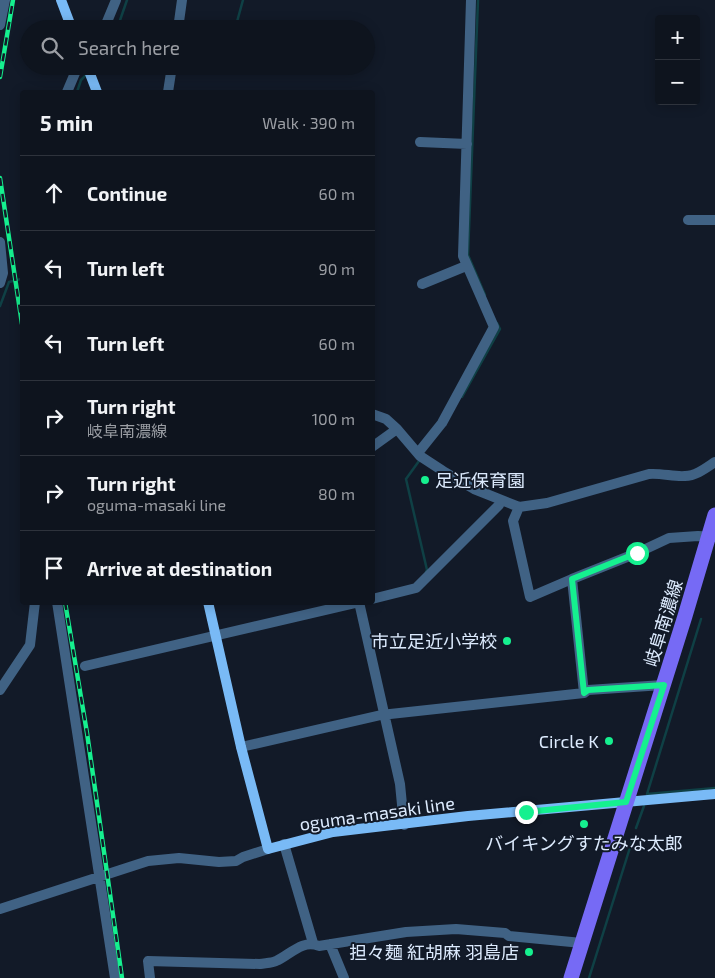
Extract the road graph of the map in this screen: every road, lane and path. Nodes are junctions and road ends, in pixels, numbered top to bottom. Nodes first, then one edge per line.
1 (5, 0) edge
2 (61, 0) edge
3 (116, 0) edge
4 (182, 0) edge
5 (471, 0) edge
6 (69, 20) edge
7 (108, 20) edge
8 (179, 20) edge
9 (0, 25) edge
10 (74, 75) edge
11 (90, 75) edge
12 (171, 75) edge
13 (68, 90) edge
14 (96, 90) edge
15 (168, 90) edge
16 (420, 142) dead end
17 (467, 144) junction
18 (688, 220) dead end
19 (715, 220) edge
20 (0, 242) edge
21 (466, 266) junction
22 (0, 283) edge
23 (422, 284) dead end
24 (375, 415) edge
25 (397, 429) junction
26 (375, 445) edge
27 (418, 453) junction
28 (715, 462) edge
29 (501, 500) junction
30 (519, 507) junction
31 (715, 515) edge
32 (713, 534) edge
33 (572, 579) junction
34 (375, 598) edge
35 (35, 605) edge
36 (56, 605) edge
37 (209, 605) edge
38 (351, 605) edge
39 (360, 605) edge
40 (216, 636) junction
41 (85, 666) dead end
42 (664, 685) junction
43 (0, 690) edge
44 (584, 693) junction
45 (385, 715) junction
46 (241, 747) junction
47 (715, 794) edge
48 (626, 802) junction
49 (404, 825) junction
50 (284, 844) junction
51 (268, 849) junction
52 (100, 877) junction
53 (0, 909) edge
54 (313, 943) junction
55 (582, 943) junction
56 (330, 944) junction
57 (115, 978) edge
58 (150, 978) edge
59 (344, 978) edge
60 (571, 978) edge

1 - 9 street
2 - 6 main road
3 - 7 street
4 - 8 street
5 - 17 street
10 - 13 street
11 - 14 main road
12 - 15 street
16 - 17 street
17 - 21 street
18 - 19 street
20 - 22 street
21 - 23 street
21 - 27 street
24 - 25 street
25 - 26 street
25 - 27 street
27 - 29 street
28 - 30 street
29 - 30 street
29 - 34 street
30 - 33 street
31 - 32 main road, 岐阜南濃線
32 - 33 street
32 - 42 main road, 岐阜南濃線
33 - 44 street
35 - 43 street
36 - 52 street
37 - 40 main road
38 - 40 street
39 - 45 street
40 - 41 street
40 - 46 main road
42 - 44 street
42 - 48 main road, 岐阜南濃線
44 - 45 street
45 - 46 street
45 - 49 street
46 - 51 main road
47 - 48 main road, oguma-masaki line
48 - 49 main road, oguma-masaki line
48 - 55 main road, 岐阜南濃線
49 - 50 main road, oguma-masaki line
50 - 51 main road, oguma-masaki line
50 - 54 street
51 - 52 street
52 - 53 street
52 - 57 street
54 - 56 street
54 - 58 street
55 - 56 street
55 - 60 main road, 岐阜南濃線
56 - 59 street

